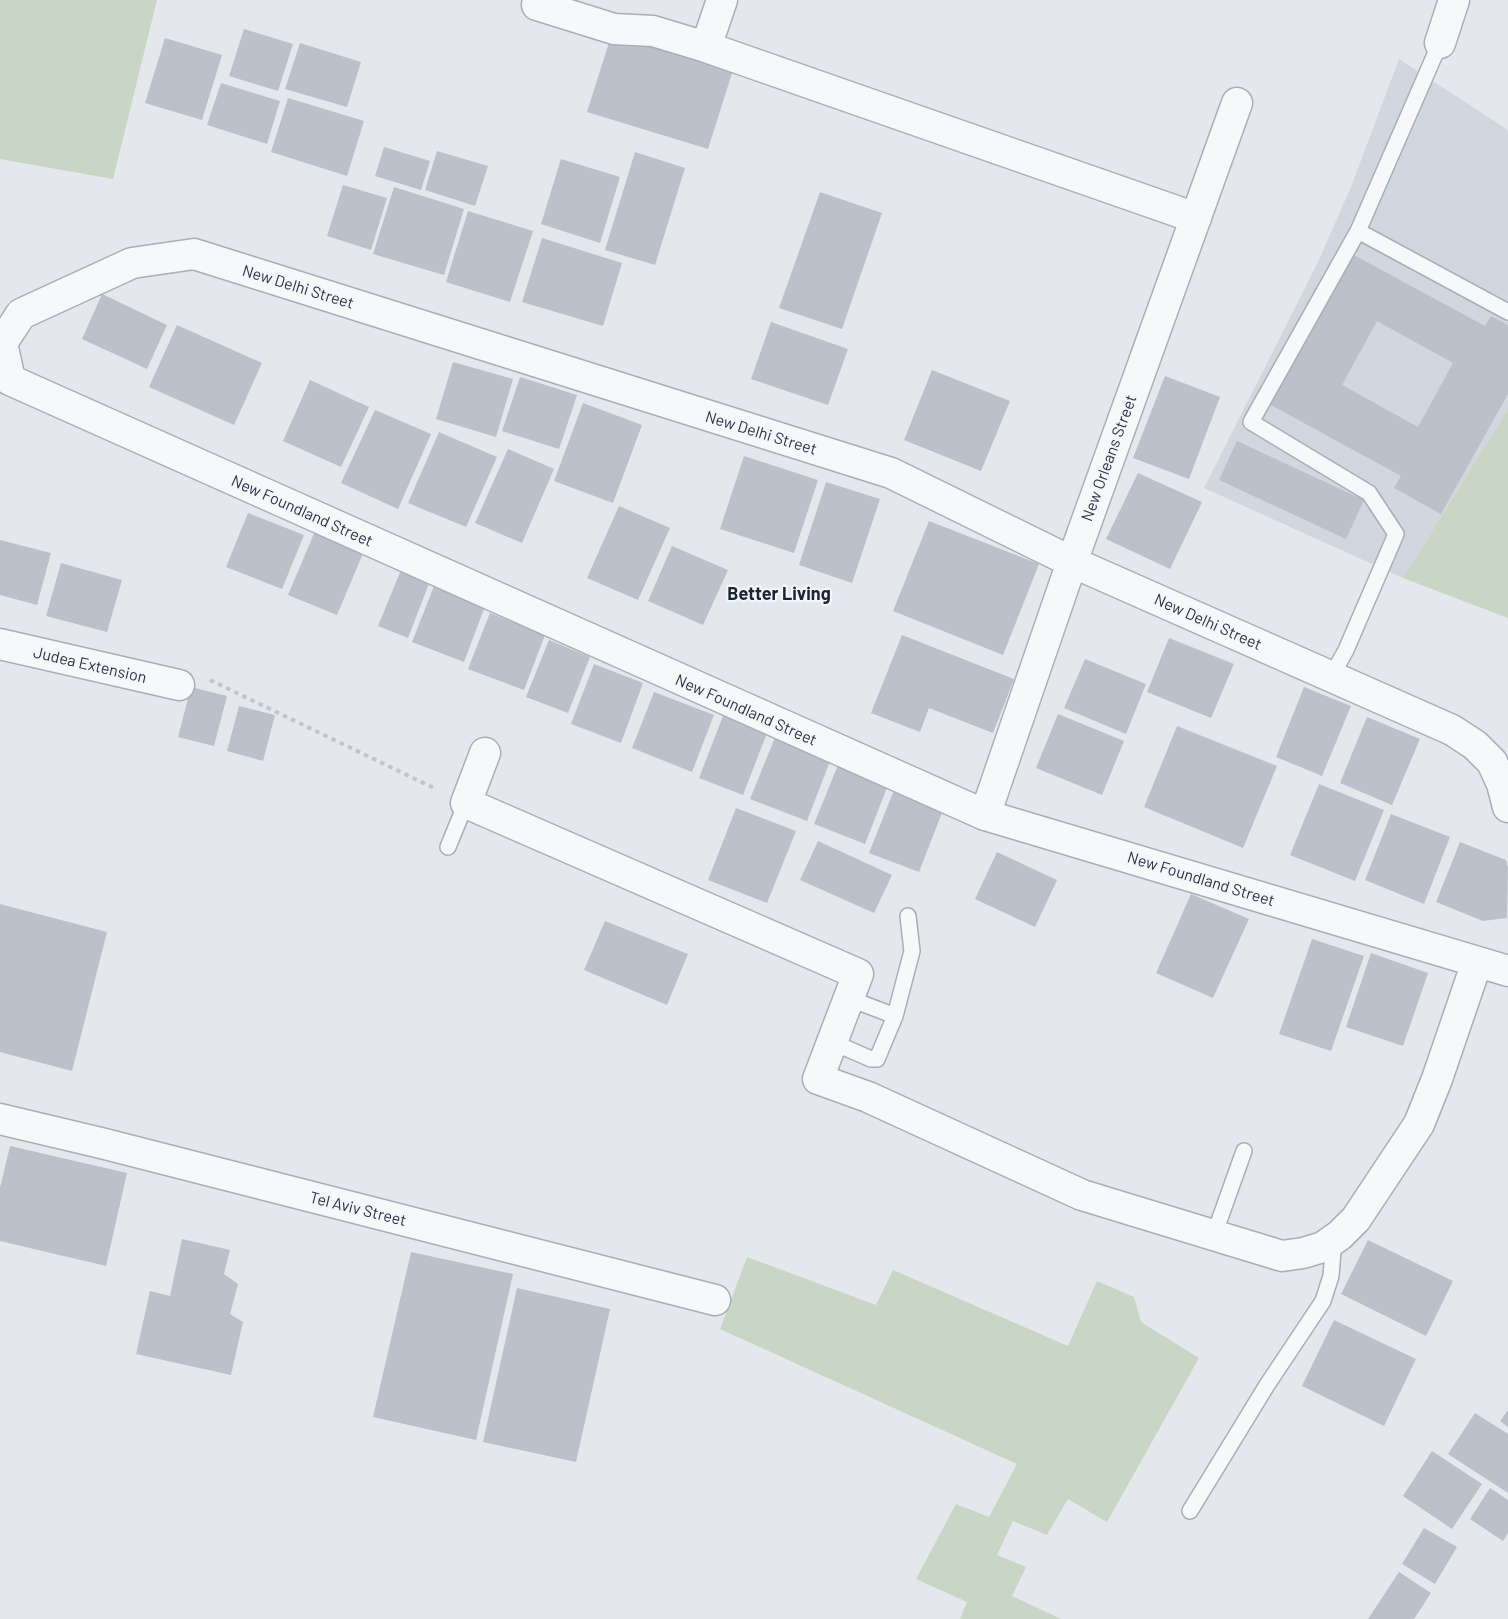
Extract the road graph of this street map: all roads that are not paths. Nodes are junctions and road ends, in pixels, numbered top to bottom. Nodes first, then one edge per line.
1 (722, 0) edge
2 (1454, 0) edge
3 (537, 5) dead end
4 (1440, 43) joint
5 (706, 48) junction
6 (1237, 103) dead end
7 (1196, 218) junction
8 (1358, 231) junction
9 (1508, 312) edge
10 (10, 380) joint
11 (1072, 562) junction
12 (0, 644) edge
13 (1331, 677) junction
14 (179, 685) road end
15 (485, 753) dead end
16 (466, 803) junction
17 (1508, 807) edge
18 (985, 815) junction
19 (448, 847) dead end
20 (908, 916) dead end
21 (1478, 962) junction
22 (1508, 971) edge
23 (848, 998) junction
24 (895, 1016) junction
25 (832, 1042) junction
26 (0, 1119) edge
27 (1244, 1151) dead end
28 (1214, 1234) junction
29 (1334, 1239) junction
30 (715, 1300) dead end
31 (1190, 1510) dead end

1 - 5 street
2 - 4 street
3 - 5 street
4 - 8 lane
5 - 7 street
6 - 7 street, New Orleans Street
7 - 11 street, New Orleans Street
8 - 9 lane
8 - 13 lane
10 - 11 street, New Delhi Street
10 - 18 street, New Foundland Street
11 - 13 street, New Delhi Street
11 - 18 street, New Orleans Street
12 - 14 street, Judea Extension
13 - 17 street, New Delhi Street
15 - 16 street
16 - 19 lane
16 - 23 street
18 - 21 street, New Foundland Street
20 - 24 lane
21 - 22 street, New Foundland Street
21 - 29 street
23 - 24 lane
23 - 25 street
24 - 25 lane
25 - 28 street
26 - 30 street, Tel Aviv Street
27 - 28 lane
28 - 29 street
29 - 31 lane

